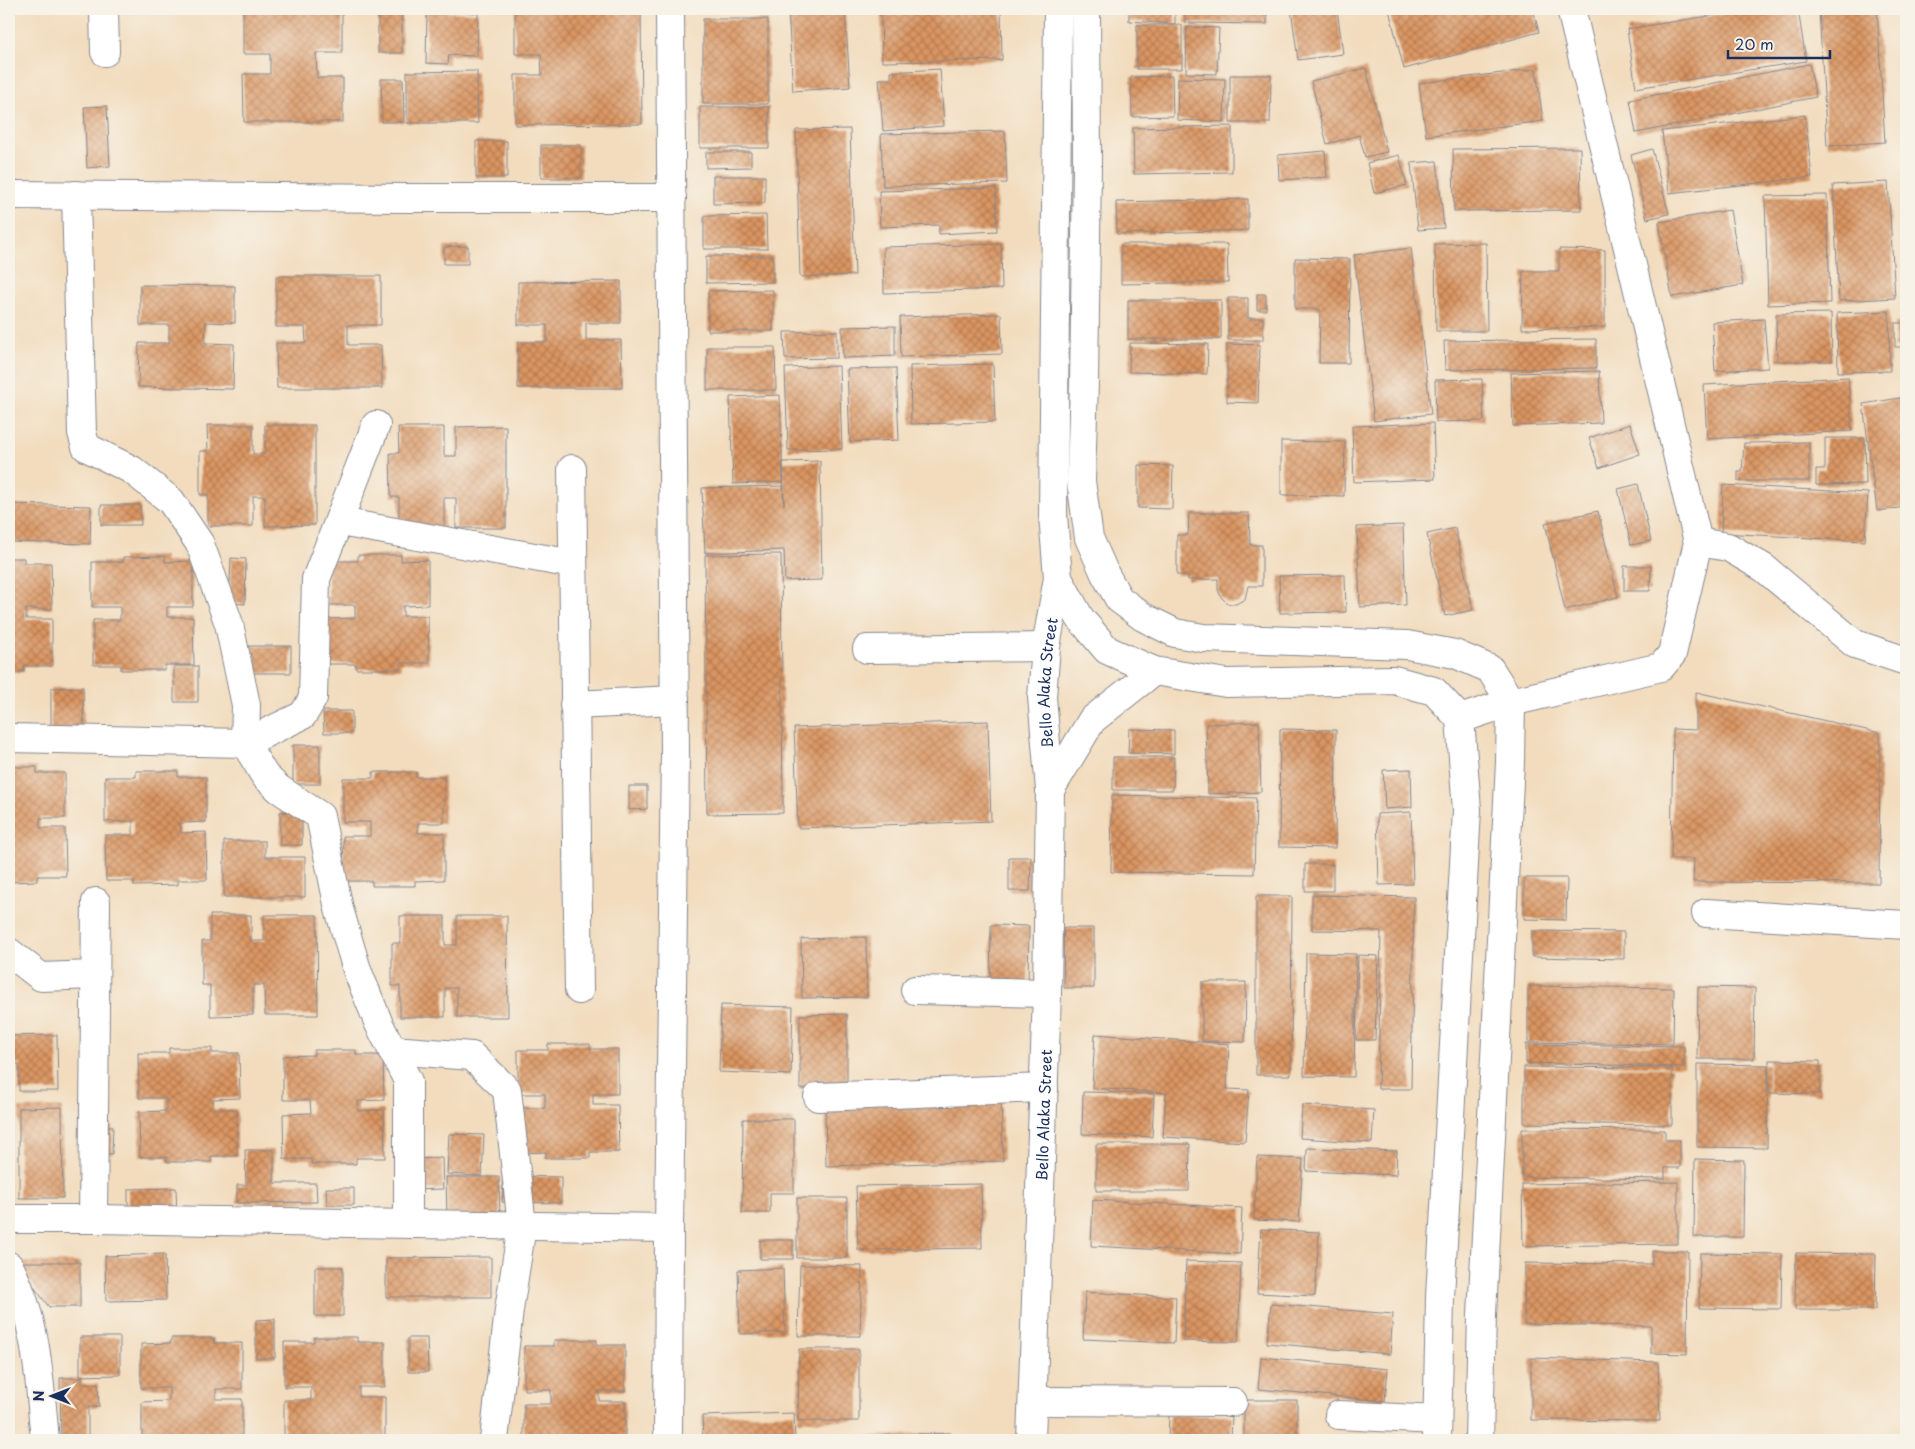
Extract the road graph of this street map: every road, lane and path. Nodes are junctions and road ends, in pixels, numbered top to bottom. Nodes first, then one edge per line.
1 (104, 9) edge
2 (670, 9) edge
3 (1058, 9) edge
4 (1086, 9) edge
5 (1571, 9) edge
6 (105, 52) dead end
7 (9, 195) edge
8 (76, 196) junction
9 (672, 198) junction
10 (376, 425) dead end
11 (572, 469) dead end
12 (340, 522) junction
13 (1698, 542) junction
14 (573, 564) junction
15 (1058, 578) junction
16 (1046, 647) junction
17 (867, 649) dead end
18 (1906, 661) edge
19 (1154, 671) junction
20 (674, 700) junction
21 (1511, 702) junction
22 (574, 705) junction
23 (1460, 719) junction
24 (9, 738) edge
25 (245, 743) junction
26 (1050, 790) junction
27 (96, 902) dead end
28 (1706, 913) dead end
29 (1906, 925) edge
30 (9, 952) edge
31 (94, 975) junction
32 (579, 990) dead end
33 (915, 990) dead end
34 (1047, 993) junction
35 (392, 1050) junction
36 (1044, 1088) junction
37 (818, 1097) dead end
38 (9, 1219) edge
39 (93, 1219) junction
40 (408, 1224) junction
41 (522, 1226) junction
42 (669, 1228) junction
43 (9, 1266) edge
44 (1034, 1402) junction
45 (1233, 1402) dead end
46 (1339, 1414) dead end
47 (1437, 1430) edge
48 (45, 1440) edge
49 (494, 1440) edge
50 (668, 1440) edge
51 (1031, 1440) edge
52 (1479, 1440) edge

1 - 6 street
2 - 9 street
3 - 15 street
4 - 21 street
5 - 13 street
7 - 8 street
8 - 9 street
8 - 25 street
9 - 20 street
10 - 12 street
11 - 14 street
12 - 14 street
12 - 25 street
13 - 18 street
13 - 21 street
14 - 22 street
15 - 16 street, Bello Alaka Street
15 - 19 street
16 - 17 street
16 - 26 street, Bello Alaka Street
19 - 23 street
19 - 26 street, Bello Alaka Street
20 - 22 street
20 - 42 street
21 - 23 street
21 - 52 street
22 - 32 street
23 - 47 street
24 - 25 street
25 - 35 street
26 - 34 street, Bello Alaka Street
27 - 31 street
28 - 29 street
30 - 31 street
31 - 39 street
33 - 34 street
34 - 36 street, Bello Alaka Street
35 - 40 street
35 - 41 street
36 - 37 street
36 - 44 street, Bello Alaka Street
38 - 39 street
39 - 40 street
40 - 41 street
41 - 42 street
41 - 49 street
42 - 50 street
43 - 48 street
44 - 45 street
44 - 51 street, Bello Alaka Street
46 - 47 street

